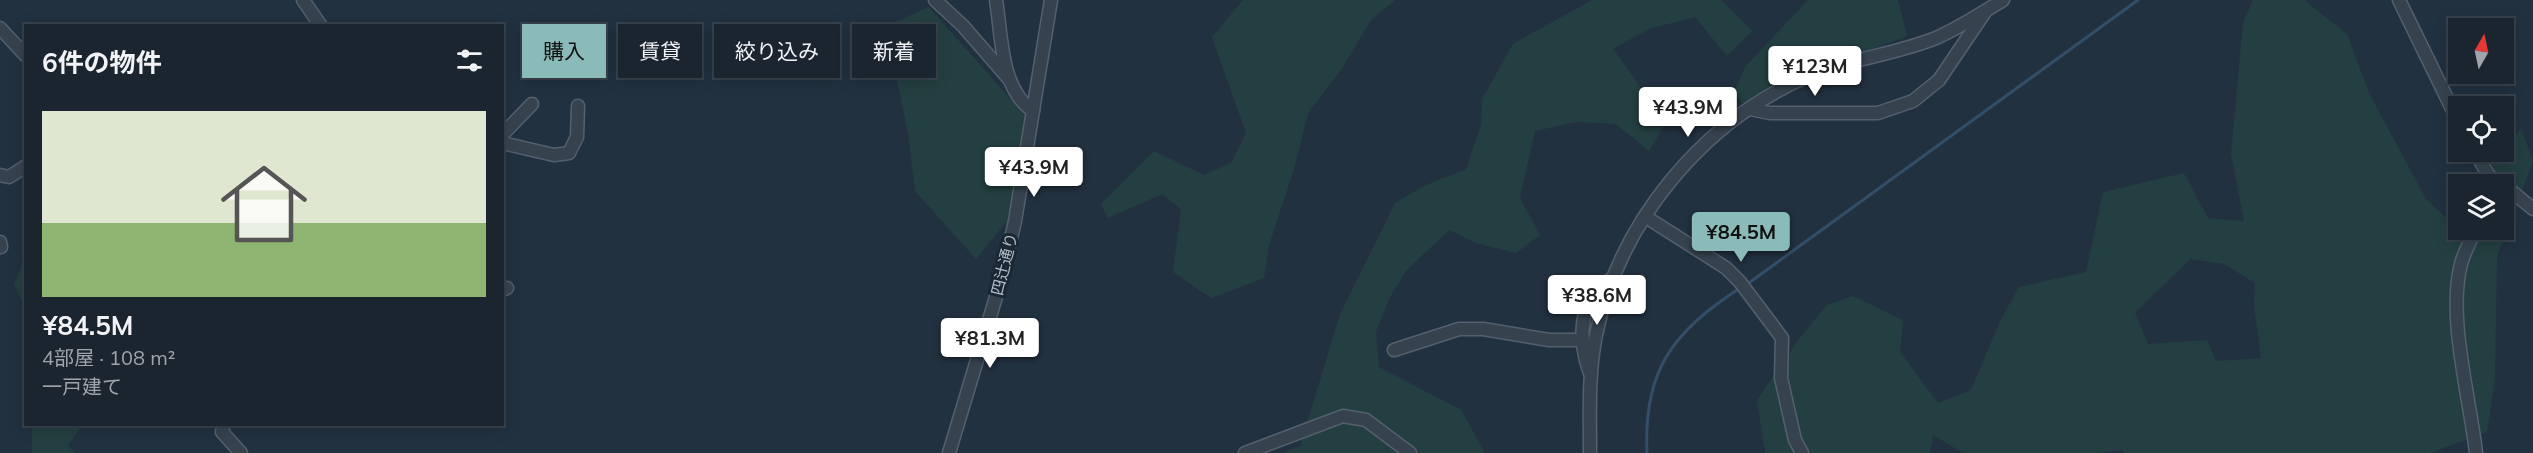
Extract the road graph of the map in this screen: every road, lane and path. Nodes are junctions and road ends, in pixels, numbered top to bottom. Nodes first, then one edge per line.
1 (303, 0) edge
2 (934, 0) edge
3 (996, 0) edge
4 (1051, 0) edge
5 (2003, 0) edge
6 (2399, 0) edge
7 (1986, 10) junction
8 (320, 24) edge
9 (0, 28) edge
10 (24, 54) edge
11 (1009, 80) junction
12 (2448, 100) edge
13 (532, 104) dead end
14 (578, 106) dead end
15 (1750, 109) junction
16 (1033, 111) junction
17 (504, 133) edge
18 (504, 143) edge
19 (24, 167) edge
20 (0, 175) edge
21 (2514, 194) edge
22 (2533, 209) edge
23 (1646, 217) junction
24 (2471, 240) edge
25 (1614, 278) junction
26 (1582, 340) junction
27 (1394, 350) dead end
28 (1590, 374) junction
29 (224, 426) edge
30 (241, 453) edge
31 (949, 453) edge
32 (1245, 453) edge
33 (1410, 453) edge
34 (1590, 453) edge
35 (1802, 453) edge
36 (2476, 453) edge

1 - 8 street
2 - 11 street
3 - 11 street
4 - 16 street, 四辻通り
5 - 7 street
6 - 12 street
7 - 15 street
7 - 15 street
9 - 10 street
11 - 16 street
13 - 17 street
14 - 18 street
15 - 23 street
16 - 31 street, 四辻通り
19 - 20 street
21 - 22 street
23 - 25 street
23 - 35 street
24 - 36 street
25 - 26 street
25 - 28 street
26 - 27 street
26 - 28 street
28 - 34 street
29 - 30 street
32 - 33 street

